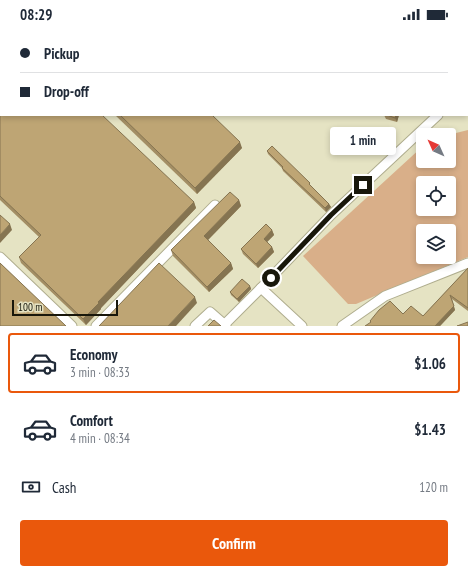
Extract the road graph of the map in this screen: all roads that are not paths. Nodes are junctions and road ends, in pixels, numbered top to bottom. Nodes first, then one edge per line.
1 (437, 116) edge
2 (215, 205) edge
3 (0, 257) edge
4 (468, 263) edge
5 (261, 288) junction
6 (225, 325) edge
7 (72, 326) edge
8 (96, 326) edge
9 (195, 326) edge
10 (302, 326) edge
11 (342, 326) edge

1 - 5 lane
2 - 8 lane
3 - 7 lane
4 - 11 lane
5 - 6 lane
5 - 10 lane
6 - 9 lane

